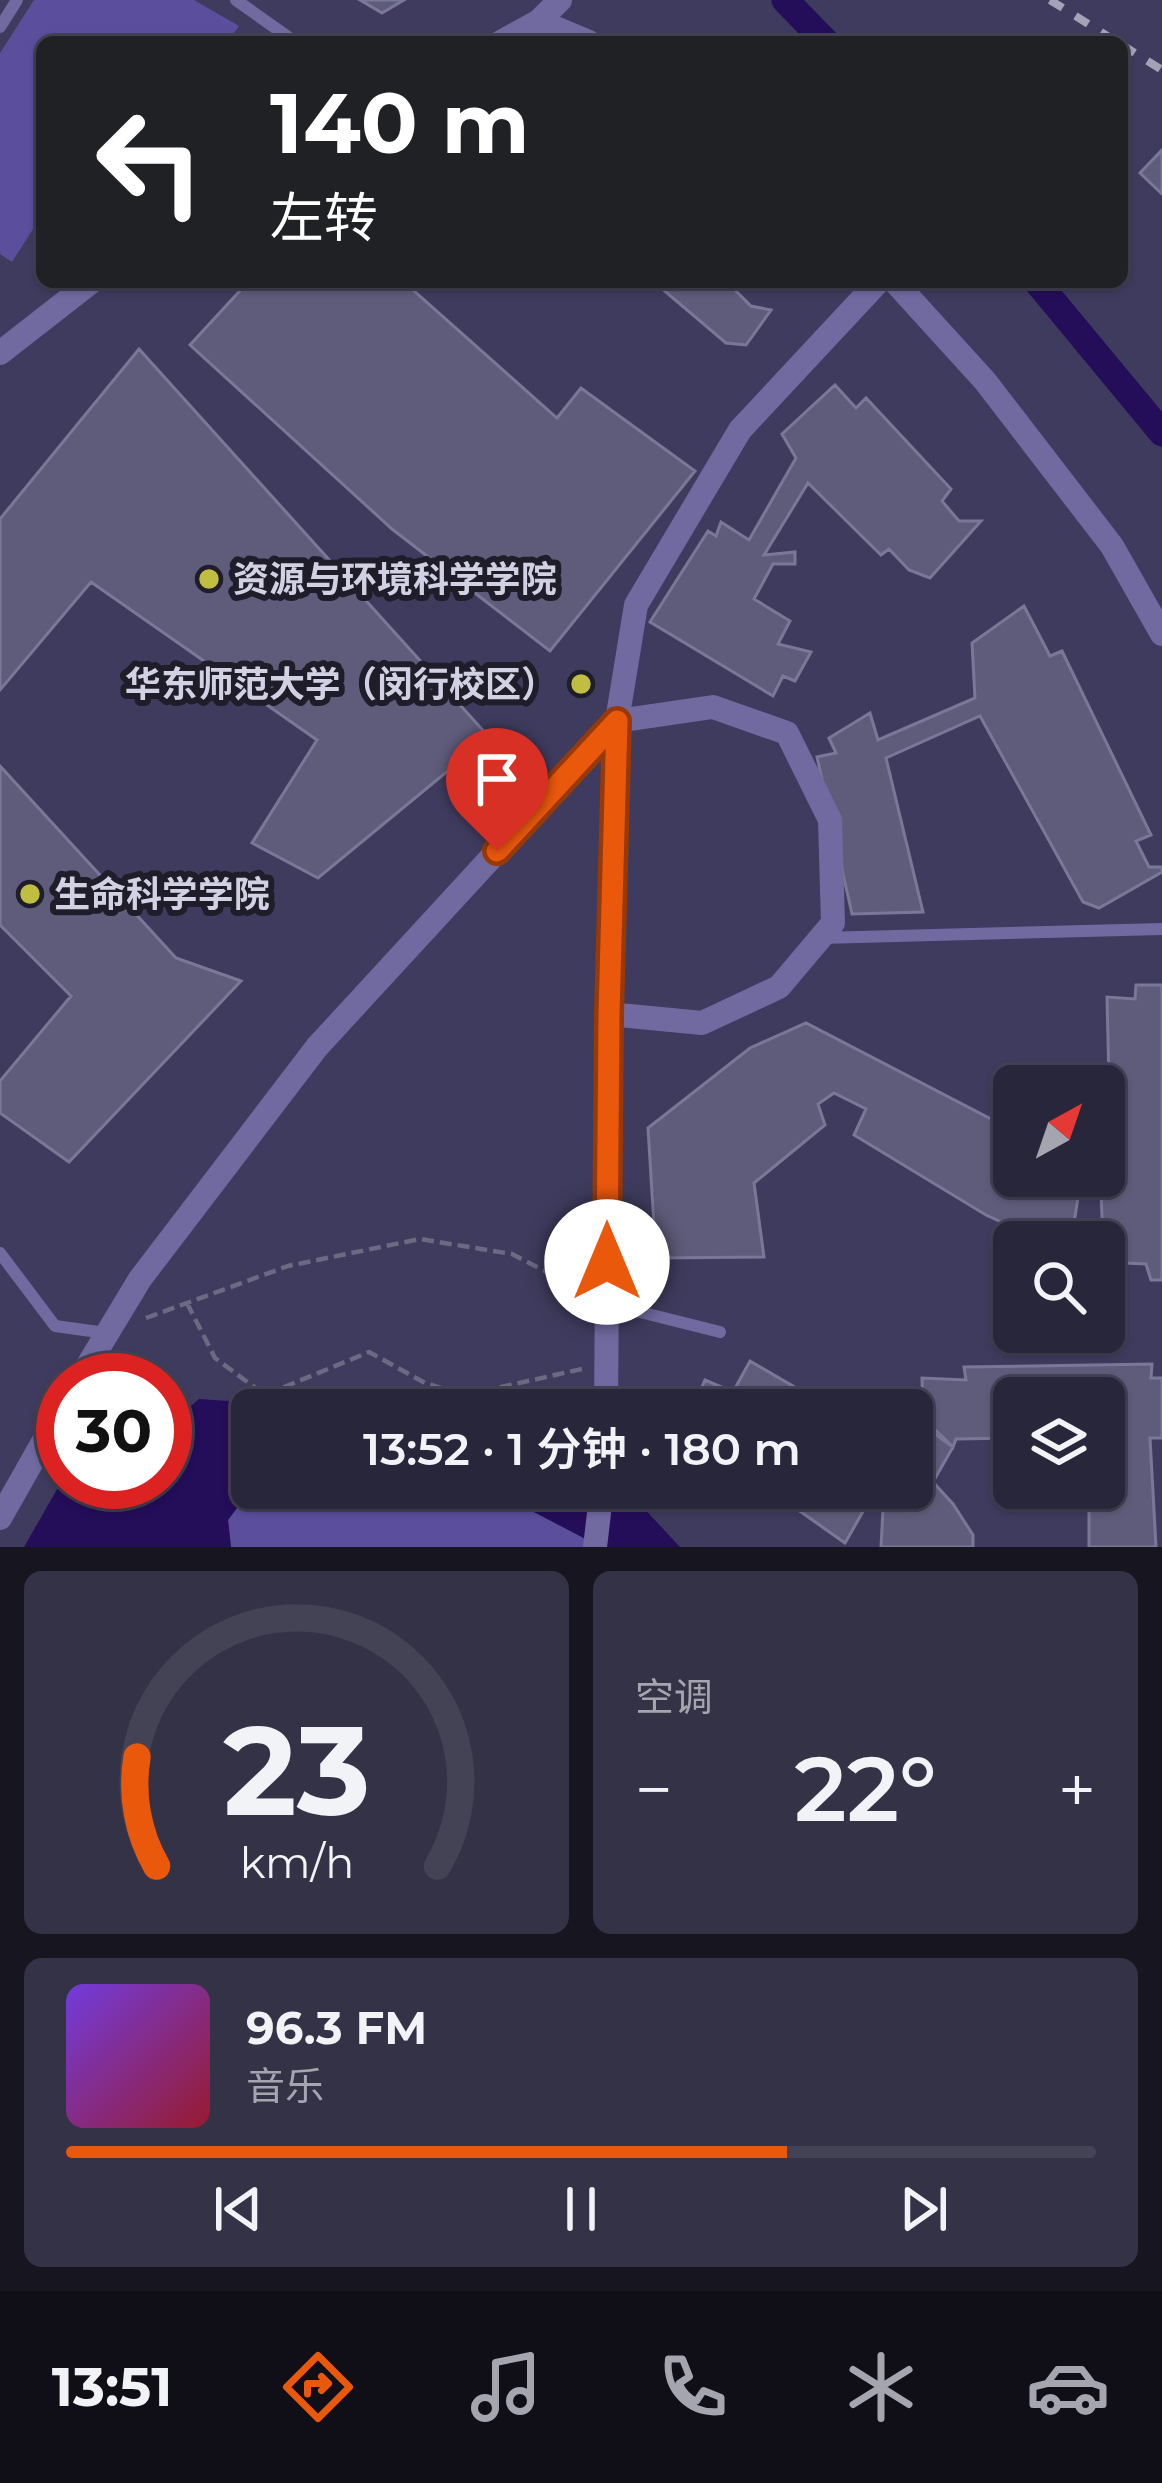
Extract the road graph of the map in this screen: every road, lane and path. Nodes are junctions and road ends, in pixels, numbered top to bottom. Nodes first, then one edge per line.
1 (17, 0) edge
2 (236, 0) edge
3 (560, 0) edge
4 (539, 21) junction
5 (0, 27) edge
6 (287, 36) edge
7 (512, 36) edge
8 (575, 36) edge
9 (83, 288) edge
10 (872, 288) edge
11 (901, 288) edge
12 (0, 353) edge
13 (1162, 634) edge
14 (617, 721) junction
15 (1162, 929) edge
16 (820, 938) junction
17 (609, 1014) junction
18 (0, 1253) edge
19 (187, 1303) junction
20 (607, 1304) junction
21 (147, 1318) dead end
22 (720, 1332) dead end
23 (107, 1333) junction
24 (95, 1353) edge
25 (606, 1364) junction
26 (606, 1389) edge
27 (36, 1455) edge
28 (600, 1509) edge
29 (0, 1518) edge
30 (596, 1547) edge

1 - 5 lane
2 - 6 lane
3 - 4 street
4 - 7 street
4 - 8 street
9 - 12 street
10 - 14 street
11 - 13 street
14 - 16 street
14 - 17 street
14 - 23 street
15 - 16 lane
16 - 17 street
17 - 20 street
18 - 23 lane
19 - 20 path
19 - 21 path
19 - 25 path
20 - 22 lane
20 - 25 street
23 - 24 street
25 - 26 street
27 - 29 street
28 - 30 street

